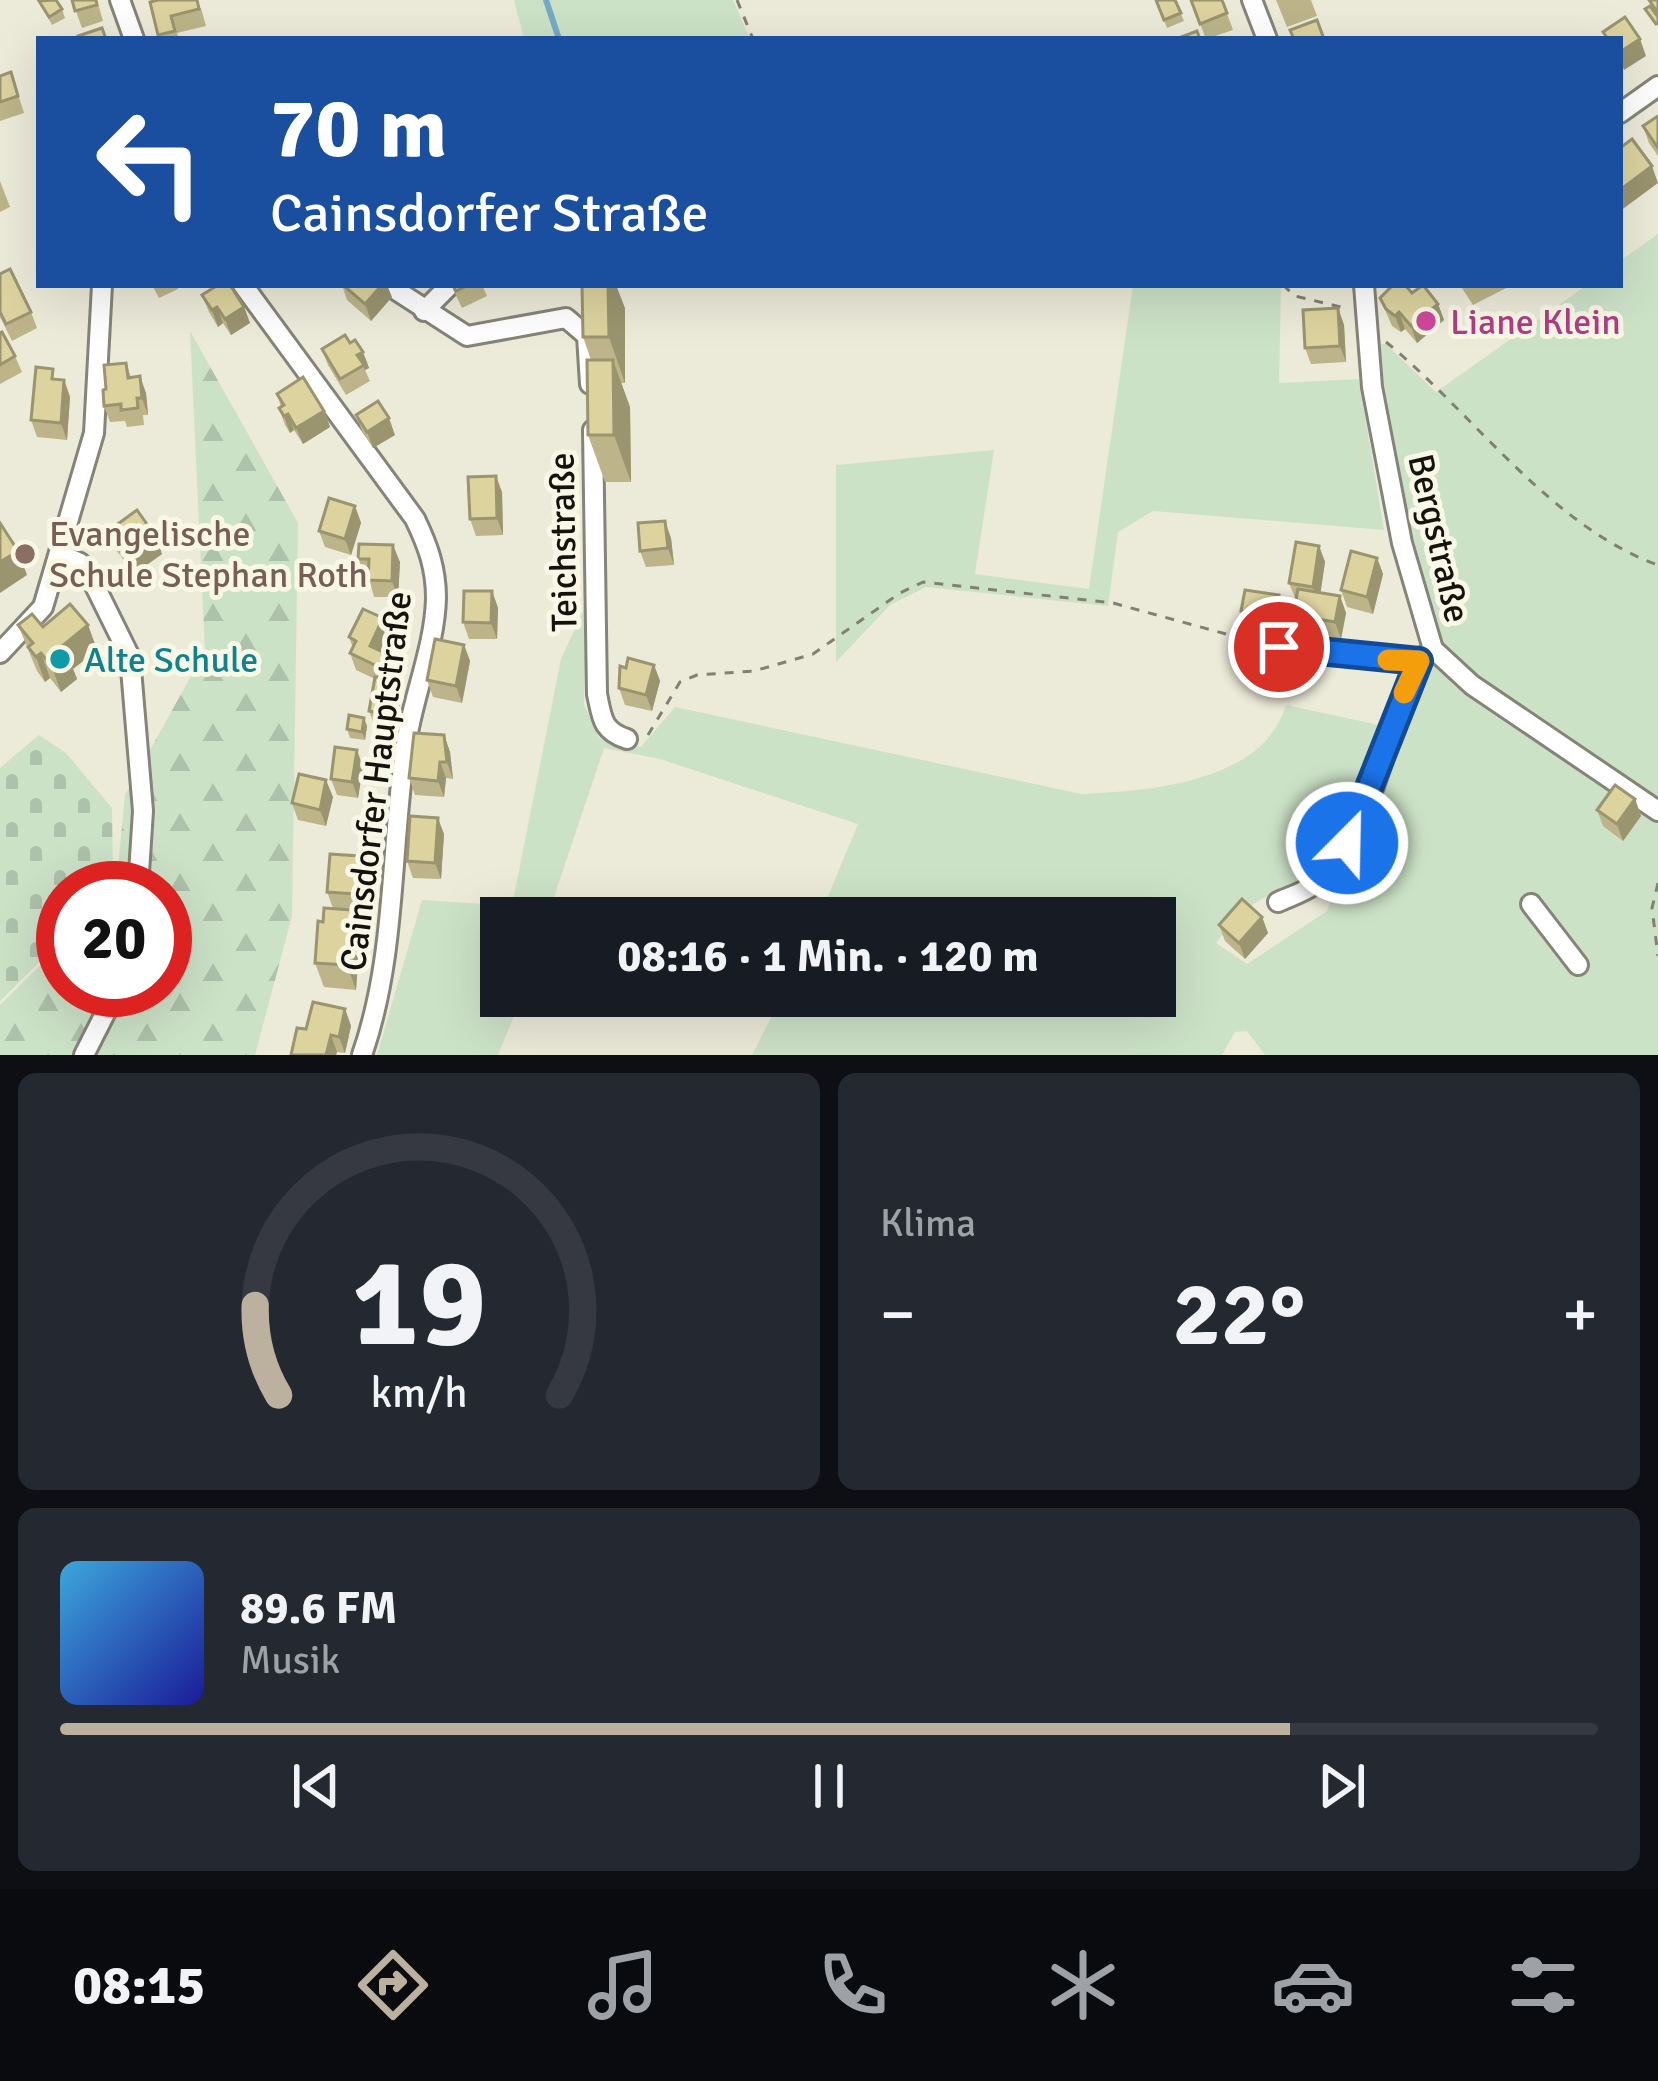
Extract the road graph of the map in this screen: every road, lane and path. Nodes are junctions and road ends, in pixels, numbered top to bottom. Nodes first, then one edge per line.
1 (120, 0) edge
2 (737, 0) edge
3 (1252, 0) edge
4 (133, 36) edge
5 (752, 36) edge
6 (1266, 36) edge
7 (1658, 86) edge
8 (1623, 111) edge
9 (102, 288) edge
10 (245, 288) edge
11 (392, 288) edge
12 (447, 288) edge
13 (1286, 288) edge
14 (1367, 298) edge
15 (424, 311) junction
16 (1370, 332) junction
17 (60, 554) junction
18 (1658, 565) edge
19 (1279, 647) joint
20 (0, 653) edge
21 (1426, 655) junction
22 (627, 739) joint
23 (1658, 811) edge
24 (140, 861) edge
25 (1658, 883) edge
26 (1278, 902) dead end
27 (1531, 904) dead end
28 (1658, 956) edge
29 (1578, 965) dead end
30 (103, 1017) edge
31 (84, 1055) edge
32 (362, 1055) edge

1 - 4 street
2 - 5 path
3 - 6 street
7 - 8 street
9 - 17 street
10 - 32 street, Cainsdorfer Hauptstraße
11 - 15 street, Teichstraße
12 - 15 street
13 - 14 path
14 - 16 street, Bergstraße
15 - 22 street, Teichstraße
16 - 18 path
16 - 21 street, Bergstraße
17 - 20 street
17 - 24 street
19 - 21 street
19 - 22 path
21 - 23 street, Bergstraße
21 - 26 street
25 - 28 path
27 - 29 street
30 - 31 street

